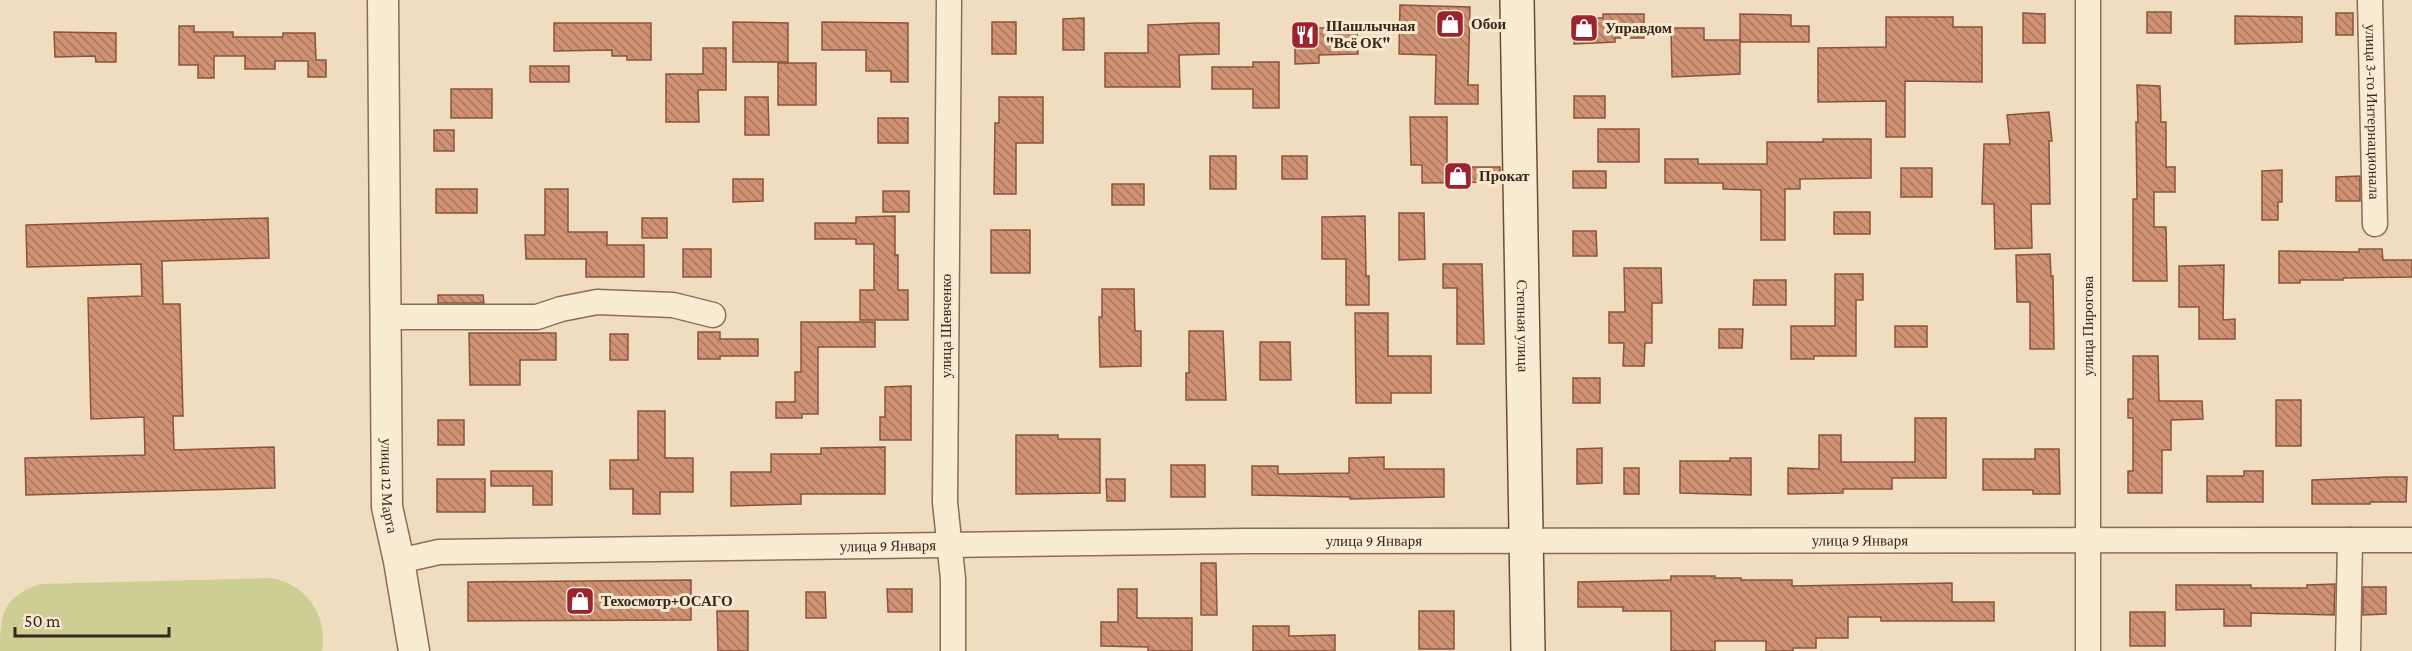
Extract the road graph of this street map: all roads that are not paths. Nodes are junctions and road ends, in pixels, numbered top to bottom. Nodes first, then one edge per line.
1 (384, 0) edge
2 (949, 0) edge
3 (1517, 0) edge
4 (2088, 0) edge
5 (2370, 0) edge
6 (2375, 225) dead end
7 (713, 315) dead end
8 (385, 317) junction
9 (1528, 540) junction
10 (2089, 540) junction
11 (2350, 540) junction
12 (2412, 540) edge
13 (948, 543) junction
14 (399, 561) junction
15 (414, 651) edge
16 (953, 651) edge
17 (1528, 651) edge
18 (2088, 651) edge
19 (2348, 651) edge

1 - 8 street, улица 12 Марта
2 - 13 street, улица Шевченко
3 - 9 main road, Степная улица
4 - 10 street, улица Пирогова
5 - 6 street, улица 3-го Интернационала
7 - 8 street
8 - 14 street, улица 12 Марта
9 - 10 street, улица 9 Января
9 - 13 street, улица 9 Января
9 - 17 main road, Степная улица
10 - 11 street, улица 9 Января
10 - 18 street, улица Пирогова
11 - 12 street, улица 9 Января
11 - 19 street
13 - 14 street, улица 9 Января
13 - 16 street, улица Шевченко
14 - 15 street, улица 12 Марта

